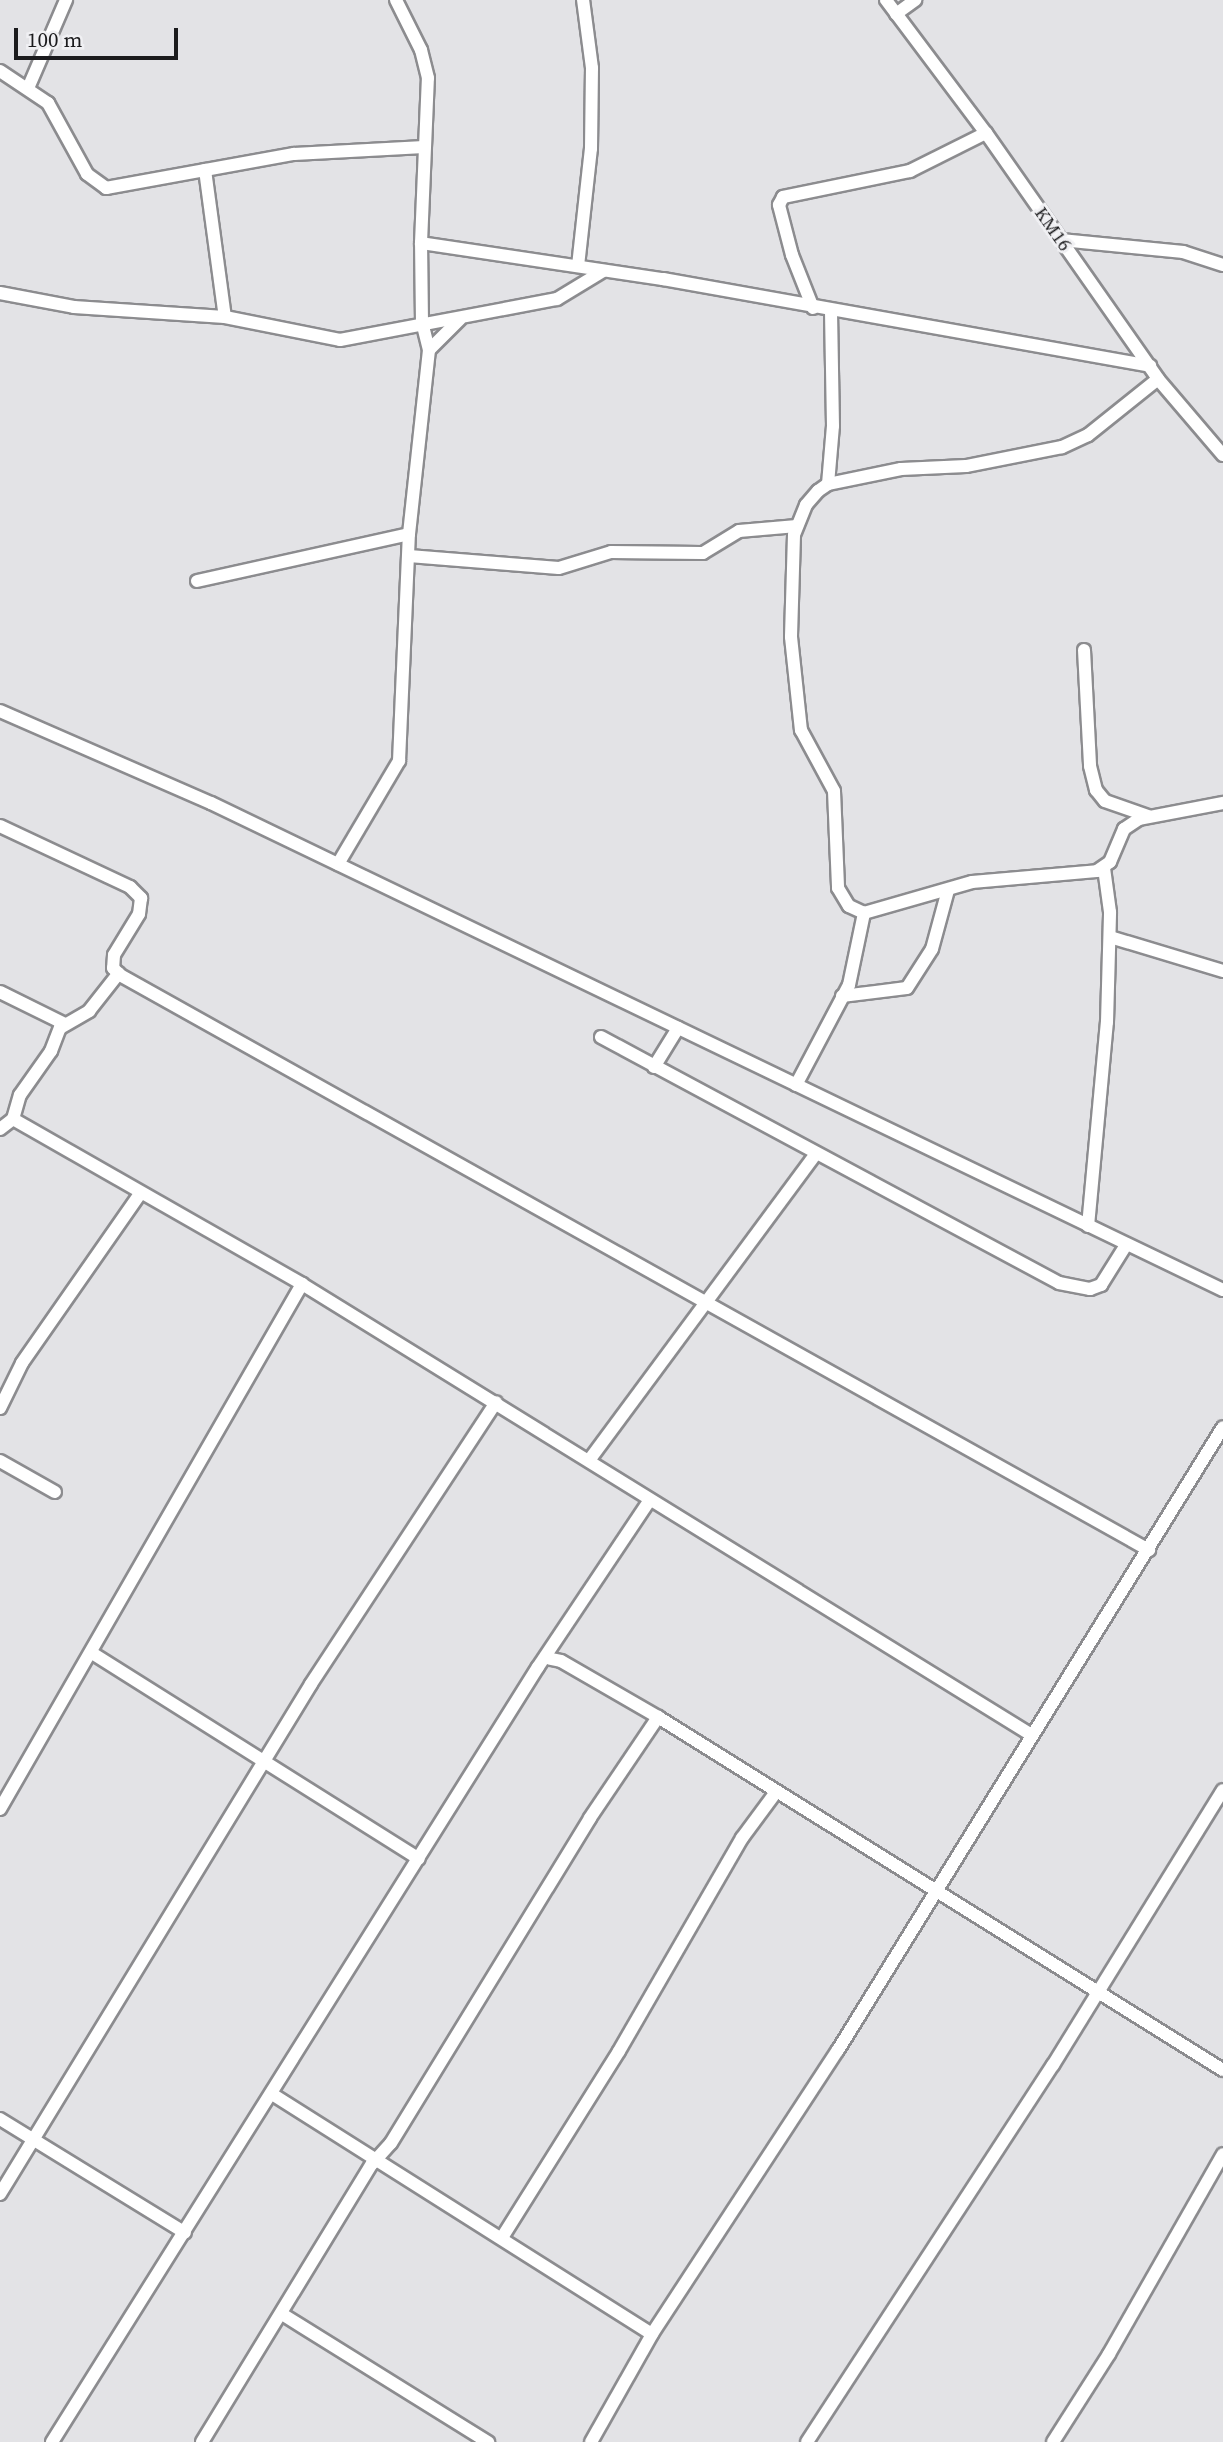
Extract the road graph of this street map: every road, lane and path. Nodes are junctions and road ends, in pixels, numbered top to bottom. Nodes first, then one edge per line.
1 (66, 0) edge
2 (396, 0) edge
3 (583, 0) edge
4 (886, 0) edge
5 (915, 0) edge
6 (896, 14) junction
7 (0, 71) edge
8 (29, 86) junction
9 (986, 134) junction
10 (424, 147) junction
11 (205, 170) junction
12 (1061, 240) junction
13 (421, 243) junction
14 (1223, 265) edge
15 (578, 266) junction
16 (603, 271) junction
17 (0, 293) edge
18 (813, 308) junction
19 (831, 311) junction
20 (225, 317) junction
21 (460, 319) junction
22 (422, 322) junction
23 (429, 351) junction
24 (1150, 366) junction
25 (1158, 379) junction
26 (1223, 455) edge
27 (828, 484) junction
28 (797, 526) junction
29 (410, 534) junction
30 (409, 556) junction
31 (197, 580) dead end
32 (1084, 650) dead end
33 (0, 711) edge
34 (1223, 803) edge
35 (1152, 817) junction
36 (0, 826) edge
37 (338, 864) junction
38 (1104, 868) junction
39 (948, 890) junction
40 (864, 913) junction
41 (1110, 937) junction
42 (1223, 971) edge
43 (119, 973) junction
44 (0, 992) edge
45 (842, 996) junction
46 (65, 1024) junction
47 (678, 1028) junction
48 (601, 1037) dead end
49 (654, 1067) junction
50 (796, 1085) junction
51 (13, 1119) junction
52 (0, 1129) edge
53 (816, 1154) junction
54 (139, 1194) junction
55 (1088, 1226) junction
56 (1126, 1245) junction
57 (302, 1284) junction
58 (1223, 1290) edge
59 (709, 1304) junction
60 (496, 1402) junction
61 (0, 1408) edge
62 (1223, 1427) edge
63 (590, 1459) junction
64 (0, 1461) edge
65 (55, 1492) dead end
66 (650, 1500) junction
67 (1149, 1550) junction
68 (92, 1653) junction
69 (547, 1658) junction
70 (658, 1717) junction
71 (1030, 1734) junction
72 (264, 1761) junction
73 (1223, 1790) edge
74 (776, 1792) junction
75 (0, 1809) edge
76 (419, 1858) junction
77 (936, 1893) junction
78 (1097, 1994) junction
79 (1223, 2070) edge
80 (272, 2094) junction
81 (0, 2119) edge
82 (33, 2140) junction
83 (1223, 2154) edge
84 (379, 2158) junction
85 (0, 2194) edge
86 (185, 2233) junction
87 (503, 2236) junction
88 (282, 2314) junction
89 (652, 2334) junction
90 (52, 2442) edge
91 (202, 2442) edge
92 (488, 2442) edge
93 (591, 2442) edge
94 (807, 2442) edge
95 (1053, 2442) edge

1 - 8 street
2 - 10 street
3 - 15 street
4 - 6 street, KM16
5 - 6 street
6 - 9 street, KM16
7 - 8 street
8 - 11 street
9 - 12 street, KM16
9 - 18 street
10 - 11 street
10 - 13 street
11 - 20 street
12 - 14 street
12 - 24 street, KM16
13 - 15 street
13 - 22 street
15 - 16 street
16 - 18 street
16 - 21 street
17 - 20 street
18 - 19 street
19 - 24 street
19 - 27 street
20 - 22 street
21 - 22 street
21 - 23 street
22 - 23 street
23 - 29 street
24 - 25 street, KM16
25 - 26 street, KM16
25 - 27 street
27 - 28 street
28 - 30 street
28 - 40 street
29 - 30 street
29 - 31 street
30 - 37 street
32 - 35 street
33 - 37 street
34 - 35 street
35 - 38 street
36 - 43 street
37 - 47 street
38 - 39 street
38 - 41 street
39 - 40 street
39 - 45 street
40 - 45 street
41 - 42 street
41 - 55 street
43 - 46 street
43 - 59 street
44 - 46 street
45 - 50 street
46 - 51 street
47 - 49 street
47 - 50 street
48 - 49 street
49 - 53 street
50 - 55 street
51 - 52 street
51 - 54 street
53 - 56 street
53 - 59 street
54 - 57 street
54 - 61 street
55 - 56 street
56 - 58 street
57 - 60 street
57 - 68 street
59 - 63 street
59 - 67 street
60 - 63 street
60 - 72 street
62 - 67 street
63 - 66 street
64 - 65 street
66 - 69 street
66 - 71 street
67 - 71 street
68 - 72 street
68 - 75 street
69 - 70 street
69 - 76 street
70 - 74 street
70 - 84 street
71 - 77 street
72 - 76 street
72 - 82 street
73 - 78 street
74 - 77 street
74 - 87 street
76 - 80 street
77 - 78 street
77 - 89 street
78 - 79 street
78 - 94 street
80 - 84 street
80 - 86 street
81 - 82 street
82 - 85 street
82 - 86 street
83 - 95 street
84 - 87 street
84 - 88 street
86 - 90 street
87 - 89 street
88 - 91 street
88 - 92 street
89 - 93 street

